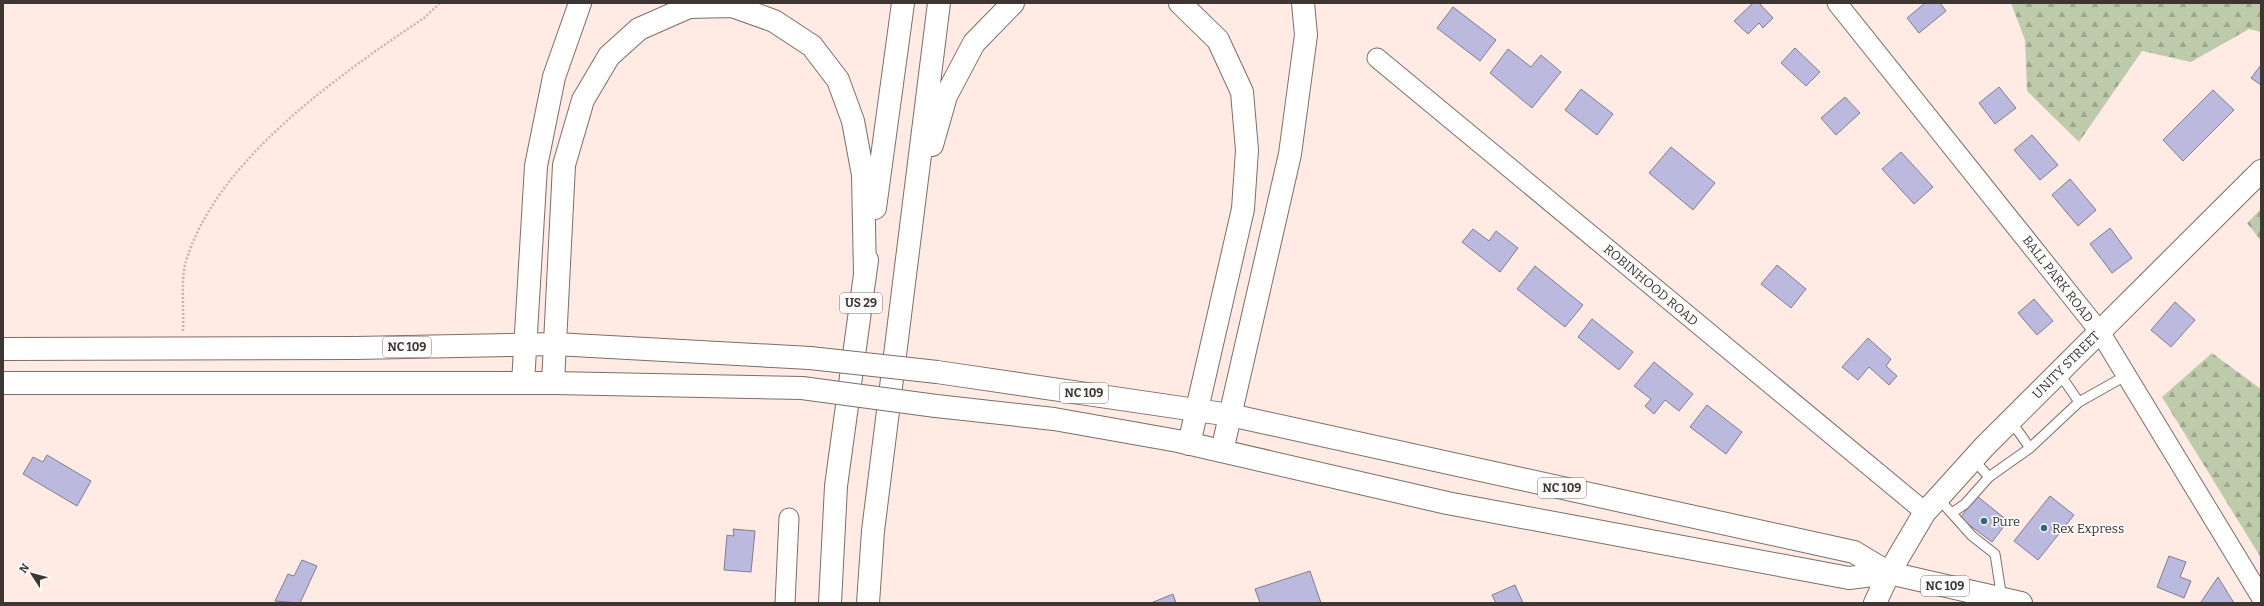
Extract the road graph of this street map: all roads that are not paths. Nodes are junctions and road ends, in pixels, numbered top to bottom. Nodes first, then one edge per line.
1 (580, 3) edge
2 (903, 3) edge
3 (940, 3) edge
4 (1013, 3) edge
5 (1180, 3) edge
6 (1303, 3) edge
7 (1837, 3) edge
8 (1377, 58) dead end
9 (2261, 171) edge
10 (911, 219) junction
11 (866, 274) junction
12 (2100, 332) junction
13 (555, 344) junction
14 (525, 346) junction
15 (3, 349) edge
16 (2059, 373) junction
17 (2127, 375) junction
18 (553, 382) junction
19 (3, 383) edge
20 (523, 383) junction
21 (2079, 402) junction
22 (1198, 409) junction
23 (1230, 415) junction
24 (2011, 420) junction
25 (1190, 444) junction
26 (2030, 448) junction
27 (1222, 451) junction
28 (1973, 459) junction
29 (1989, 477) junction
30 (1938, 508) junction
31 (789, 518) dead end
32 (1889, 573) junction
33 (2261, 596) edge
34 (2012, 601) edge
35 (785, 603) edge
36 (830, 603) edge
37 (868, 603) edge
38 (1875, 603) edge

1 - 14 main road
2 - 11 main road, US 29
3 - 10 main road, US 29
4 - 10 main road
5 - 22 main road
6 - 23 main road
7 - 12 street, BALL PARK ROAD
8 - 30 street, ROBINHOOD ROAD
9 - 12 main road, UNITY STREET
10 - 37 main road, US 29
11 - 13 main road
11 - 36 main road, US 29
12 - 16 main road, UNITY STREET
12 - 17 street, BALL PARK ROAD
13 - 14 main road, NC 109
13 - 18 main road
13 - 22 main road, NC 109, bridge
14 - 15 main road, NC 109
14 - 20 main road
16 - 21 lane
16 - 24 main road, UNITY STREET
17 - 21 lane
17 - 33 street, BALL PARK ROAD
18 - 20 main road, NC 109
18 - 25 main road, NC 109, bridge
19 - 20 main road, NC 109
21 - 26 lane
22 - 23 main road, NC 109
22 - 25 main road
23 - 27 main road
23 - 32 main road, NC 109
24 - 26 lane
24 - 28 main road, UNITY STREET
25 - 27 main road, NC 109
26 - 29 lane
27 - 32 main road, NC 109
28 - 29 lane
28 - 30 main road, UNITY STREET
29 - 30 lane
30 - 32 main road, UNITY STREET
30 - 34 lane
31 - 35 street
32 - 34 main road, NC 109
32 - 38 main road, UNITY STREET

